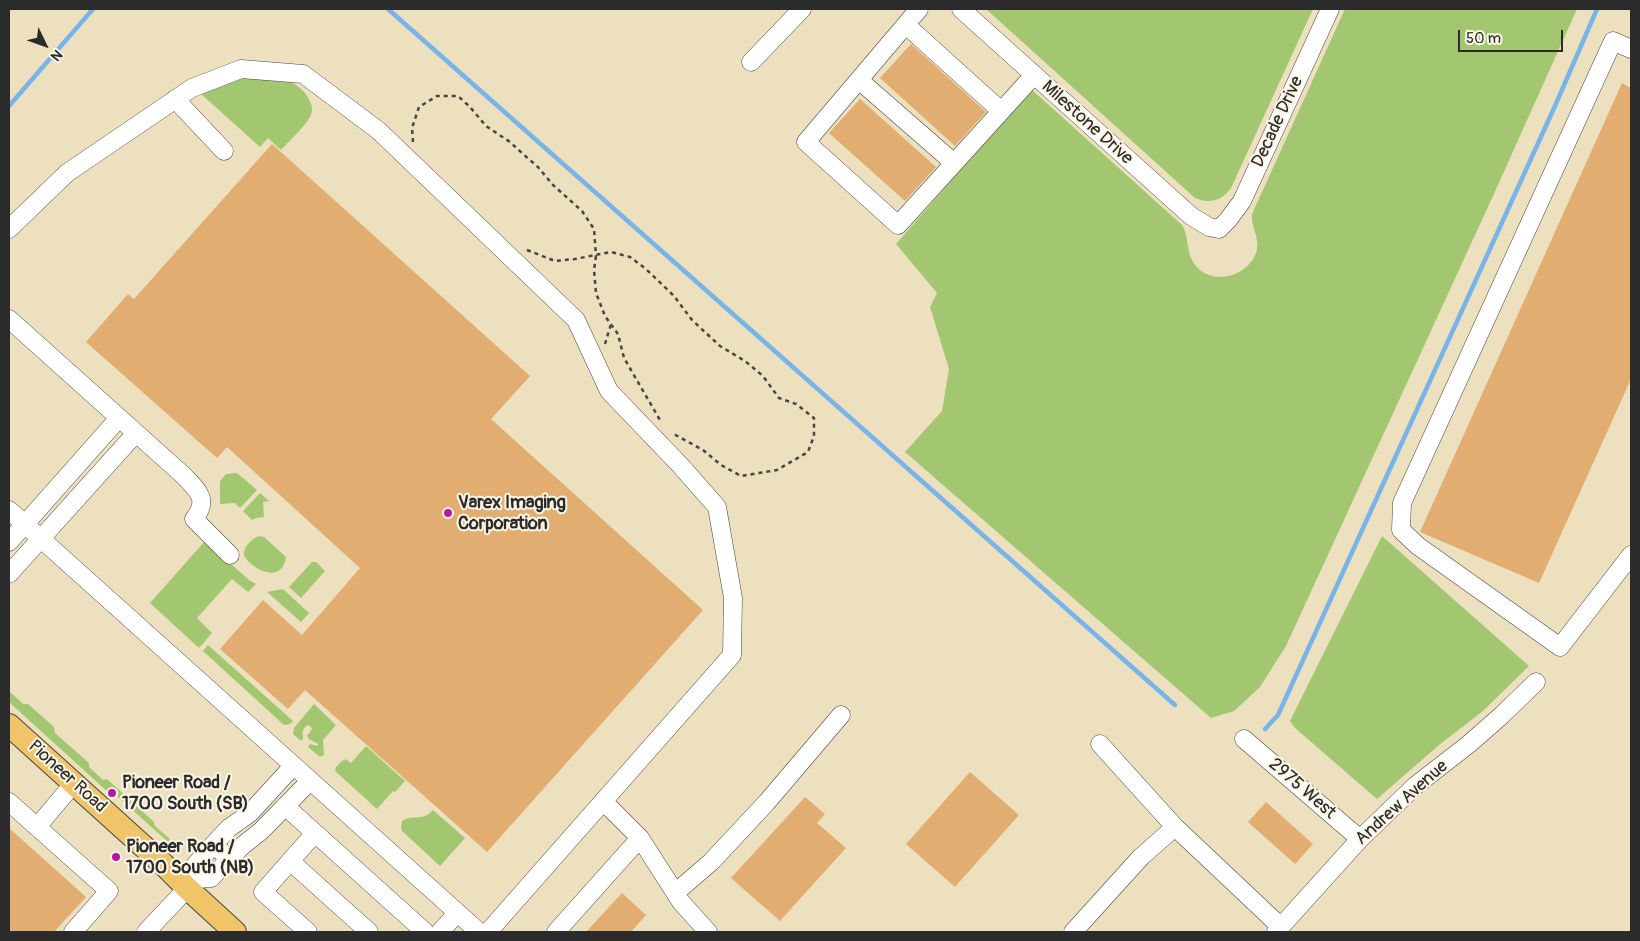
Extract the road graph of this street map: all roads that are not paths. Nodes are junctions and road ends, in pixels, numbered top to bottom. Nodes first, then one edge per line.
1 (802, 9) edge
2 (919, 9) edge
3 (961, 9) edge
4 (1330, 9) edge
5 (906, 25) junction
6 (1631, 49) edge
7 (751, 62) dead end
8 (1034, 75) junction
9 (859, 80) junction
10 (175, 100) junction
11 (1001, 111) junction
12 (224, 150) dead end
13 (954, 163) junction
14 (9, 229) edge
15 (1219, 229) joint
16 (9, 319) edge
17 (119, 418) junction
18 (136, 433) junction
19 (9, 510) edge
20 (24, 525) junction
21 (40, 539) junction
22 (9, 542) edge
23 (230, 554) dead end
24 (1631, 555) edge
25 (9, 574) edge
26 (1624, 578) edge
27 (1536, 682) dead end
28 (840, 715) dead end
29 (9, 725) edge
30 (1244, 739) dead end
31 (1100, 744) dead end
32 (293, 766) junction
33 (310, 781) junction
34 (74, 783) junction
35 (604, 801) junction
36 (9, 802) edge
37 (285, 806) junction
38 (37, 827) junction
39 (1175, 827) junction
40 (315, 833) junction
41 (640, 838) junction
42 (1360, 839) junction
43 (213, 845) junction
44 (236, 852) junction
45 (290, 861) junction
46 (192, 884) junction
47 (675, 893) junction
48 (457, 913) junction
49 (153, 930) edge
50 (1279, 930) edge
51 (73, 932) edge
52 (235, 932) edge
53 (308, 932) edge
54 (369, 932) edge
55 (425, 932) edge
56 (440, 932) edge
57 (480, 932) edge
58 (488, 932) edge
59 (556, 932) edge
60 (708, 932) edge
61 (1073, 932) edge

1 - 7 street
2 - 5 street
3 - 8 street, Milestone Drive
4 - 15 street, Decade Drive
5 - 9 street
5 - 11 street
6 - 26 street
8 - 11 street
8 - 15 street, Milestone Drive
9 - 13 street
9 - 13 street
10 - 12 street
10 - 14 street
10 - 35 street
11 - 13 street
16 - 17 street
17 - 18 street
17 - 20 street
18 - 21 street
18 - 23 street
19 - 20 street
20 - 21 street
20 - 22 street
21 - 25 street
21 - 32 street
24 - 26 street
27 - 42 street, Andrew Avenue
28 - 47 street
29 - 34 main road, Pioneer Road
30 - 42 street, 2975 West
31 - 39 street
32 - 33 street
32 - 43 street
33 - 37 street
33 - 48 street
34 - 38 street
34 - 46 main road, Pioneer Road
35 - 41 street
35 - 58 street
36 - 38 street
37 - 40 street
37 - 44 street
38 - 51 street
39 - 50 street
39 - 61 street
40 - 45 street
40 - 55 street
41 - 47 street
41 - 59 street
42 - 50 street, Andrew Avenue
43 - 44 street
43 - 46 street
44 - 46 street
45 - 53 street
45 - 54 street
46 - 49 street
46 - 52 main road, Pioneer Road
47 - 60 street
48 - 56 street
48 - 57 street

